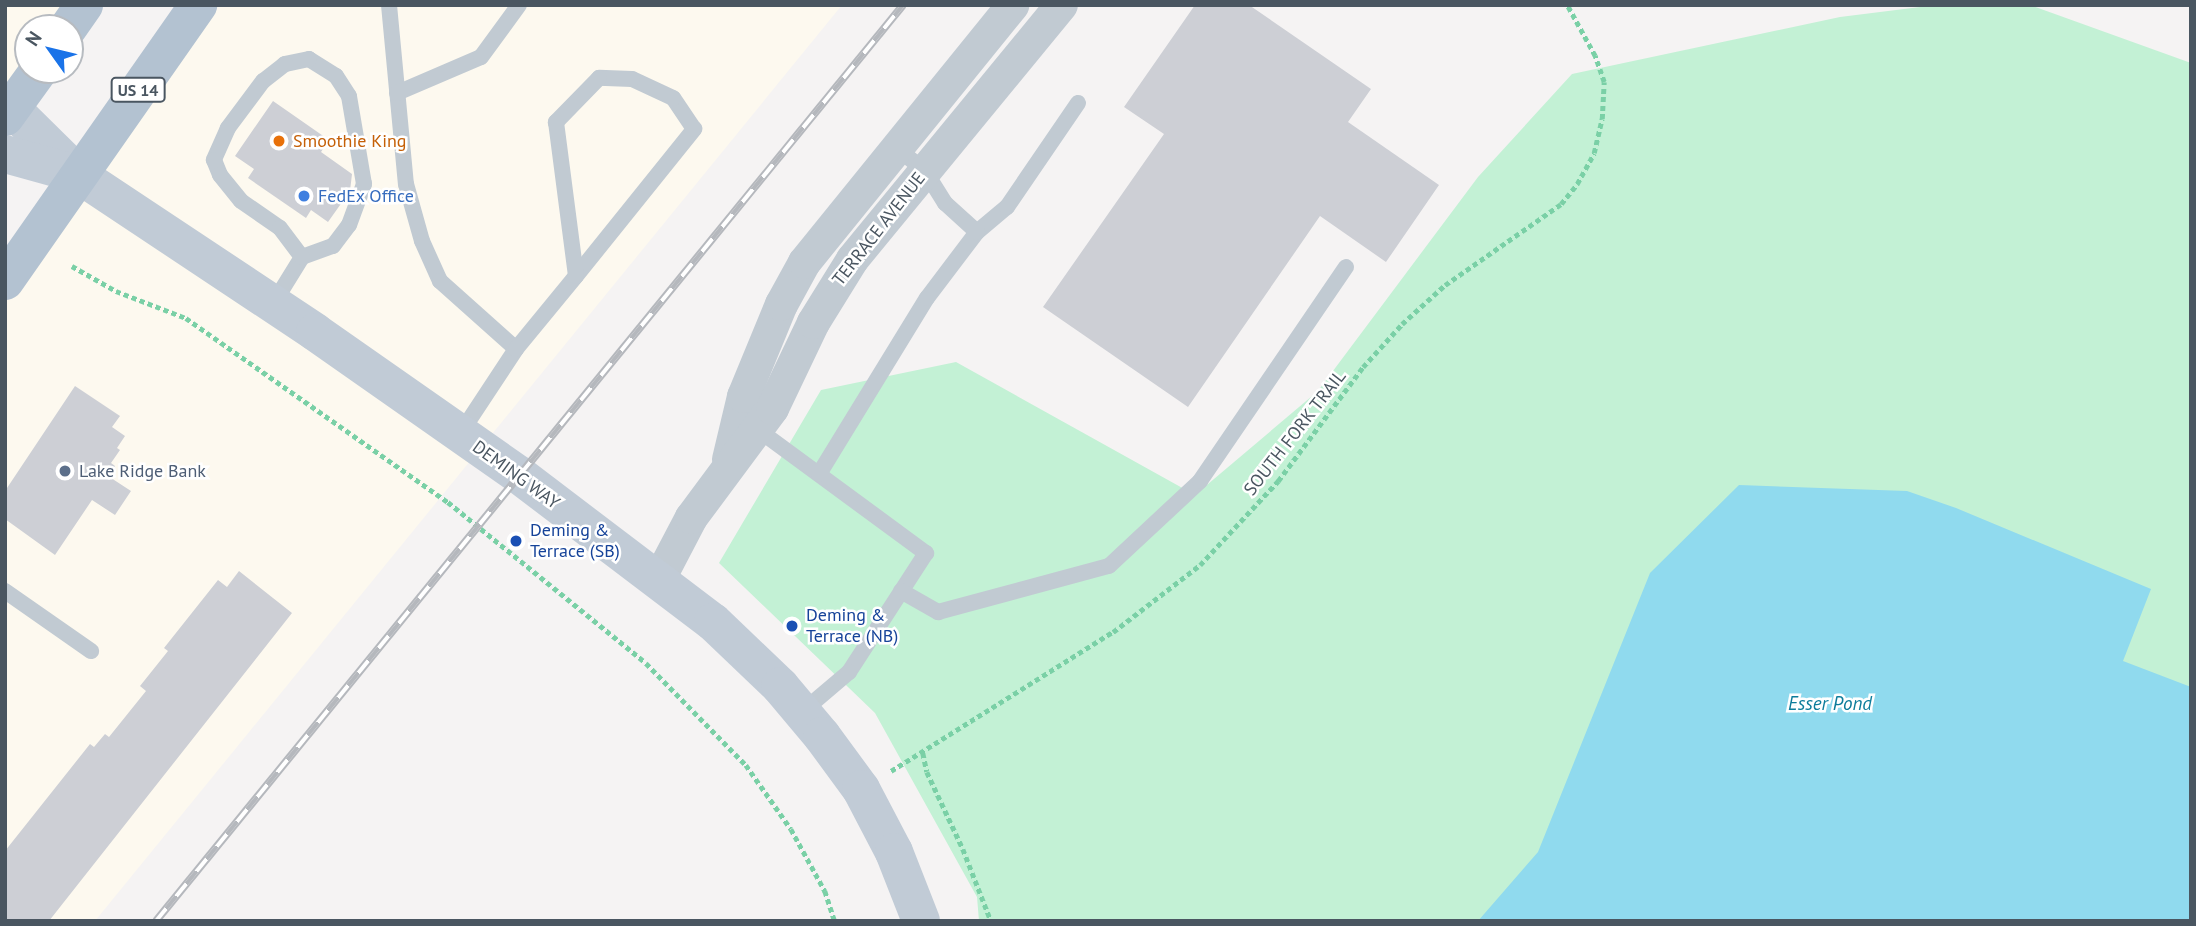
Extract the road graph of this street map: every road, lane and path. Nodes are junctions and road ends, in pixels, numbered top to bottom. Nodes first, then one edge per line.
1 (198, 5) edge
2 (389, 5) edge
3 (519, 5) edge
4 (1012, 5) edge
5 (1061, 5) edge
6 (1567, 5) edge
7 (27, 84) edge
8 (397, 93) junction
9 (1078, 103) dead end
10 (7, 109) edge
11 (896, 147) junction
12 (5, 154) edge
13 (925, 170) junction
14 (79, 174) junction
15 (977, 232) junction
16 (302, 257) junction
17 (72, 266) dead end
18 (1346, 267) dead end
19 (576, 276) junction
20 (5, 281) edge
21 (273, 304) junction
22 (516, 349) junction
23 (757, 429) junction
24 (460, 434) junction
25 (725, 472) junction
26 (819, 474) junction
27 (658, 580) junction
28 (901, 590) junction
29 (5, 592) edge
30 (91, 652) dead end
31 (802, 712) junction
32 (923, 753) junction
33 (861, 789) junction
34 (835, 921) edge
35 (921, 921) edge
36 (991, 921) edge

1 - 14 main road, US 14
2 - 8 lane
3 - 8 lane
4 - 11 street, TERRACE AVENUE
5 - 13 street, TERRACE AVENUE
6 - 32 path, SOUTH FORK TRAIL
7 - 10 main road
8 - 22 lane
9 - 15 lane
10 - 14 street, DEMING WAY
11 - 13 lane
11 - 25 street, TERRACE AVENUE
12 - 14 street, DEMING WAY
13 - 15 lane
13 - 23 street, TERRACE AVENUE
14 - 20 main road, US 14
14 - 21 street, DEMING WAY
15 - 26 lane
16 - 16 lane
16 - 21 lane
17 - 34 path
18 - 28 lane
19 - 19 lane
19 - 22 lane
21 - 24 street, DEMING WAY
22 - 24 lane
23 - 25 street, TERRACE AVENUE
23 - 26 lane
24 - 27 street, DEMING WAY
25 - 27 street, TERRACE AVENUE
26 - 28 lane
27 - 31 street, DEMING WAY
28 - 31 lane
29 - 30 lane
31 - 33 street, DEMING WAY
32 - 33 path, SOUTH FORK TRAIL
32 - 36 path
33 - 35 street, DEMING WAY

